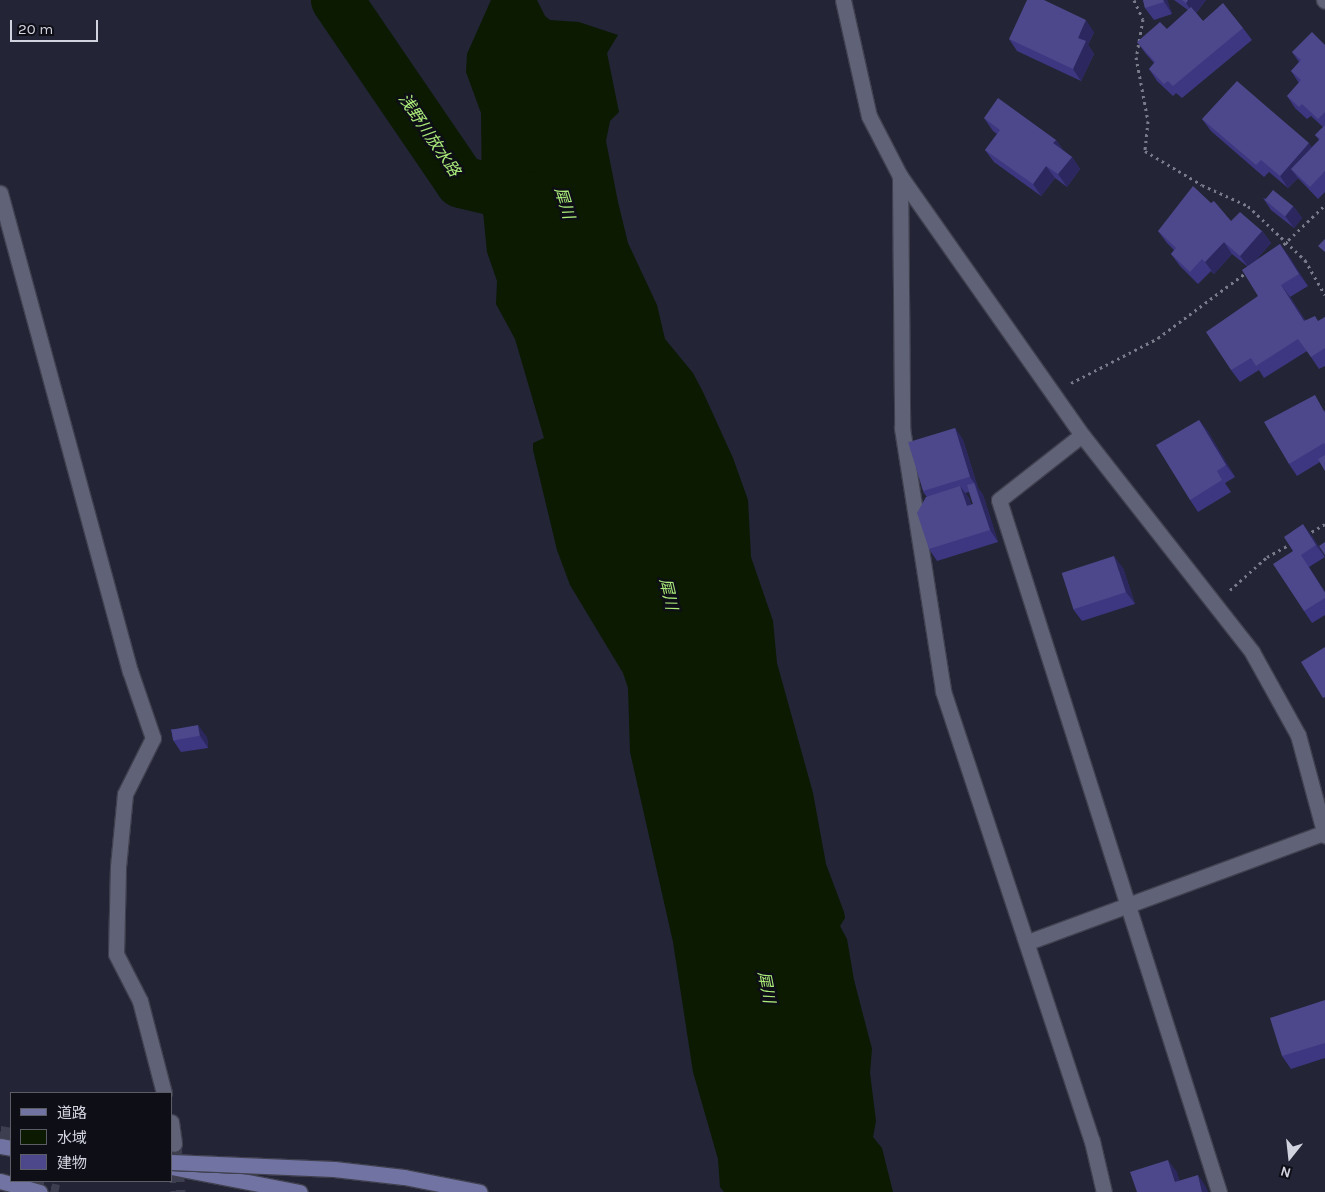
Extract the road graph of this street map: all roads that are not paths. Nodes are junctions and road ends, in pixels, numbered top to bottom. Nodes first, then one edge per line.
1 (843, 0) edge
2 (900, 176) junction
3 (0, 193) edge
4 (1082, 435) junction
5 (1325, 833) edge
6 (1129, 904) junction
7 (1028, 942) junction
8 (164, 1092) edge
9 (172, 1129) edge
10 (174, 1144) dead end
11 (172, 1162) edge
12 (172, 1167) edge
13 (0, 1181) edge
14 (40, 1192) edge
15 (300, 1192) edge
16 (480, 1192) edge
17 (1104, 1192) edge
18 (1219, 1192) edge

1 - 2 street
2 - 4 street
2 - 7 street
3 - 8 street
4 - 5 street
4 - 6 street
5 - 6 street
6 - 7 street
6 - 18 street
7 - 17 street
9 - 10 street
11 - 16 main road, bridge
12 - 15 main road
13 - 14 main road

